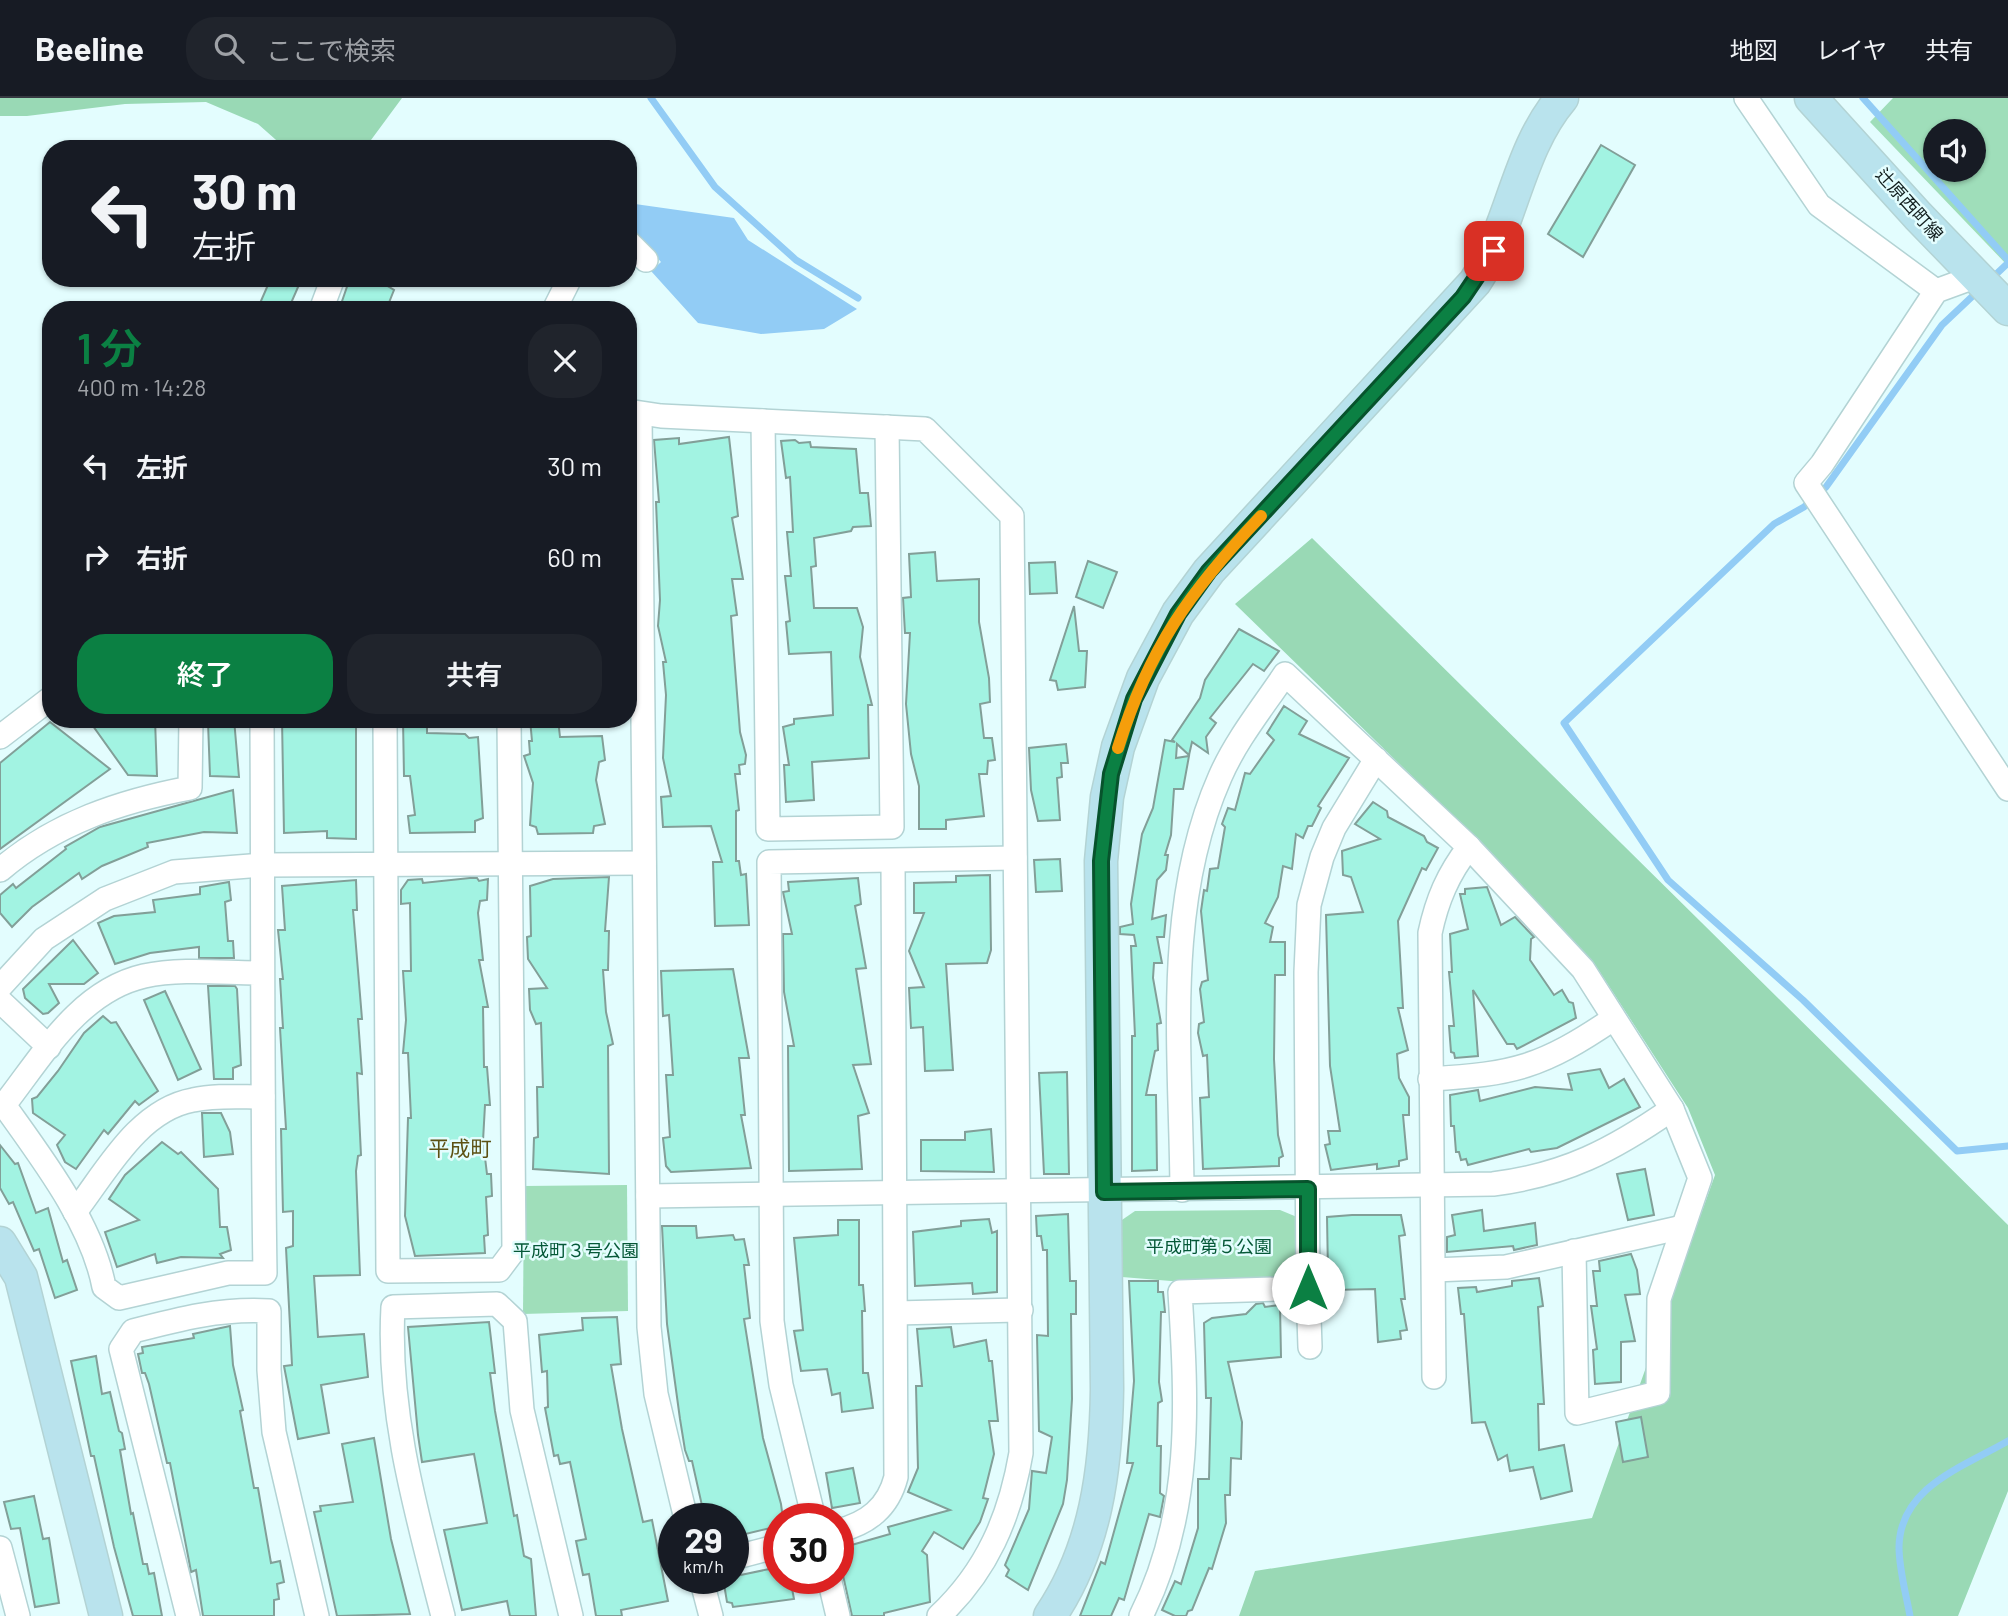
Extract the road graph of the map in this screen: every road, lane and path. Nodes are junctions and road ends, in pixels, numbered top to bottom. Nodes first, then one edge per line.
1 (1562, 98) edge
2 (1746, 98) edge
3 (1811, 98) edge
4 (637, 251) edge
5 (646, 260) dead end
6 (1990, 290) edge
7 (1936, 291) junction
8 (637, 413) edge
9 (763, 421) junction
10 (887, 427) junction
11 (637, 548) edge
12 (42, 705) edge
13 (191, 728) edge
14 (262, 728) edge
15 (385, 728) edge
16 (509, 728) edge
17 (0, 737) edge
18 (1377, 760) junction
19 (2008, 789) edge
20 (1469, 847) junction
21 (1015, 858) junction
22 (893, 861) junction
23 (510, 862) junction
24 (644, 863) junction
25 (386, 864) junction
26 (263, 865) junction
27 (0, 870) edge
28 (262, 973) junction
29 (0, 987) edge
30 (0, 1001) edge
31 (1614, 1019) junction
32 (49, 1047) junction
33 (1430, 1079) junction
34 (262, 1097) junction
35 (1672, 1109) junction
36 (1432, 1187) junction
37 (1308, 1189) junction
38 (1182, 1190) junction
39 (1020, 1191) junction
40 (771, 1192) junction
41 (894, 1192) junction
42 (1104, 1192) junction
43 (648, 1196) junction
44 (75, 1212) junction
45 (1683, 1227) junction
46 (0, 1243) edge
47 (1574, 1251) junction
48 (1434, 1270) junction
49 (1308, 1288) junction
50 (1021, 1310) junction
51 (896, 1313) junction
52 (1310, 1347) dead end
53 (1434, 1377) dead end
54 (682, 1503) edge
55 (810, 1503) edge
56 (854, 1525) edge
57 (0, 1548) edge
58 (705, 1594) edge
59 (833, 1594) edge
60 (18, 1616) edge
61 (106, 1616) edge
62 (188, 1616) edge
63 (317, 1616) edge
64 (443, 1616) edge
65 (571, 1616) edge
66 (711, 1616) edge
67 (838, 1616) edge
68 (939, 1616) edge
69 (1050, 1616) edge
70 (1141, 1616) edge

1 - 42 street
2 - 7 street
3 - 6 street, 辻原西町線
4 - 5 street
6 - 7 street
7 - 19 street
8 - 9 street
9 - 10 street
9 - 10 street
10 - 21 street
11 - 24 street
12 - 17 street
13 - 27 street
14 - 26 street
15 - 25 street
16 - 23 street
18 - 20 street
18 - 37 street
18 - 38 street
20 - 31 street
20 - 33 street
21 - 22 street
21 - 39 street
22 - 40 street
22 - 41 street
23 - 24 street
23 - 25 street
23 - 25 street
24 - 43 street
25 - 26 street
26 - 28 street
26 - 29 street
28 - 32 street
28 - 34 street
30 - 32 street
31 - 33 street
31 - 35 street
32 - 44 street
33 - 36 street
34 - 44 street
34 - 44 street
35 - 36 street
35 - 45 street
36 - 37 street
36 - 48 street
37 - 38 street
37 - 49 street
38 - 42 street
39 - 41 street
39 - 42 street
39 - 50 street
40 - 41 street
40 - 43 street
40 - 55 street
41 - 51 street
42 - 69 street
43 - 54 street
45 - 47 street
45 - 47 street
46 - 61 street
47 - 48 street
48 - 53 street
49 - 52 street
49 - 70 street
50 - 51 street
50 - 68 street
51 - 56 street
57 - 60 street
58 - 66 street
59 - 67 street
62 - 63 street
64 - 65 street

